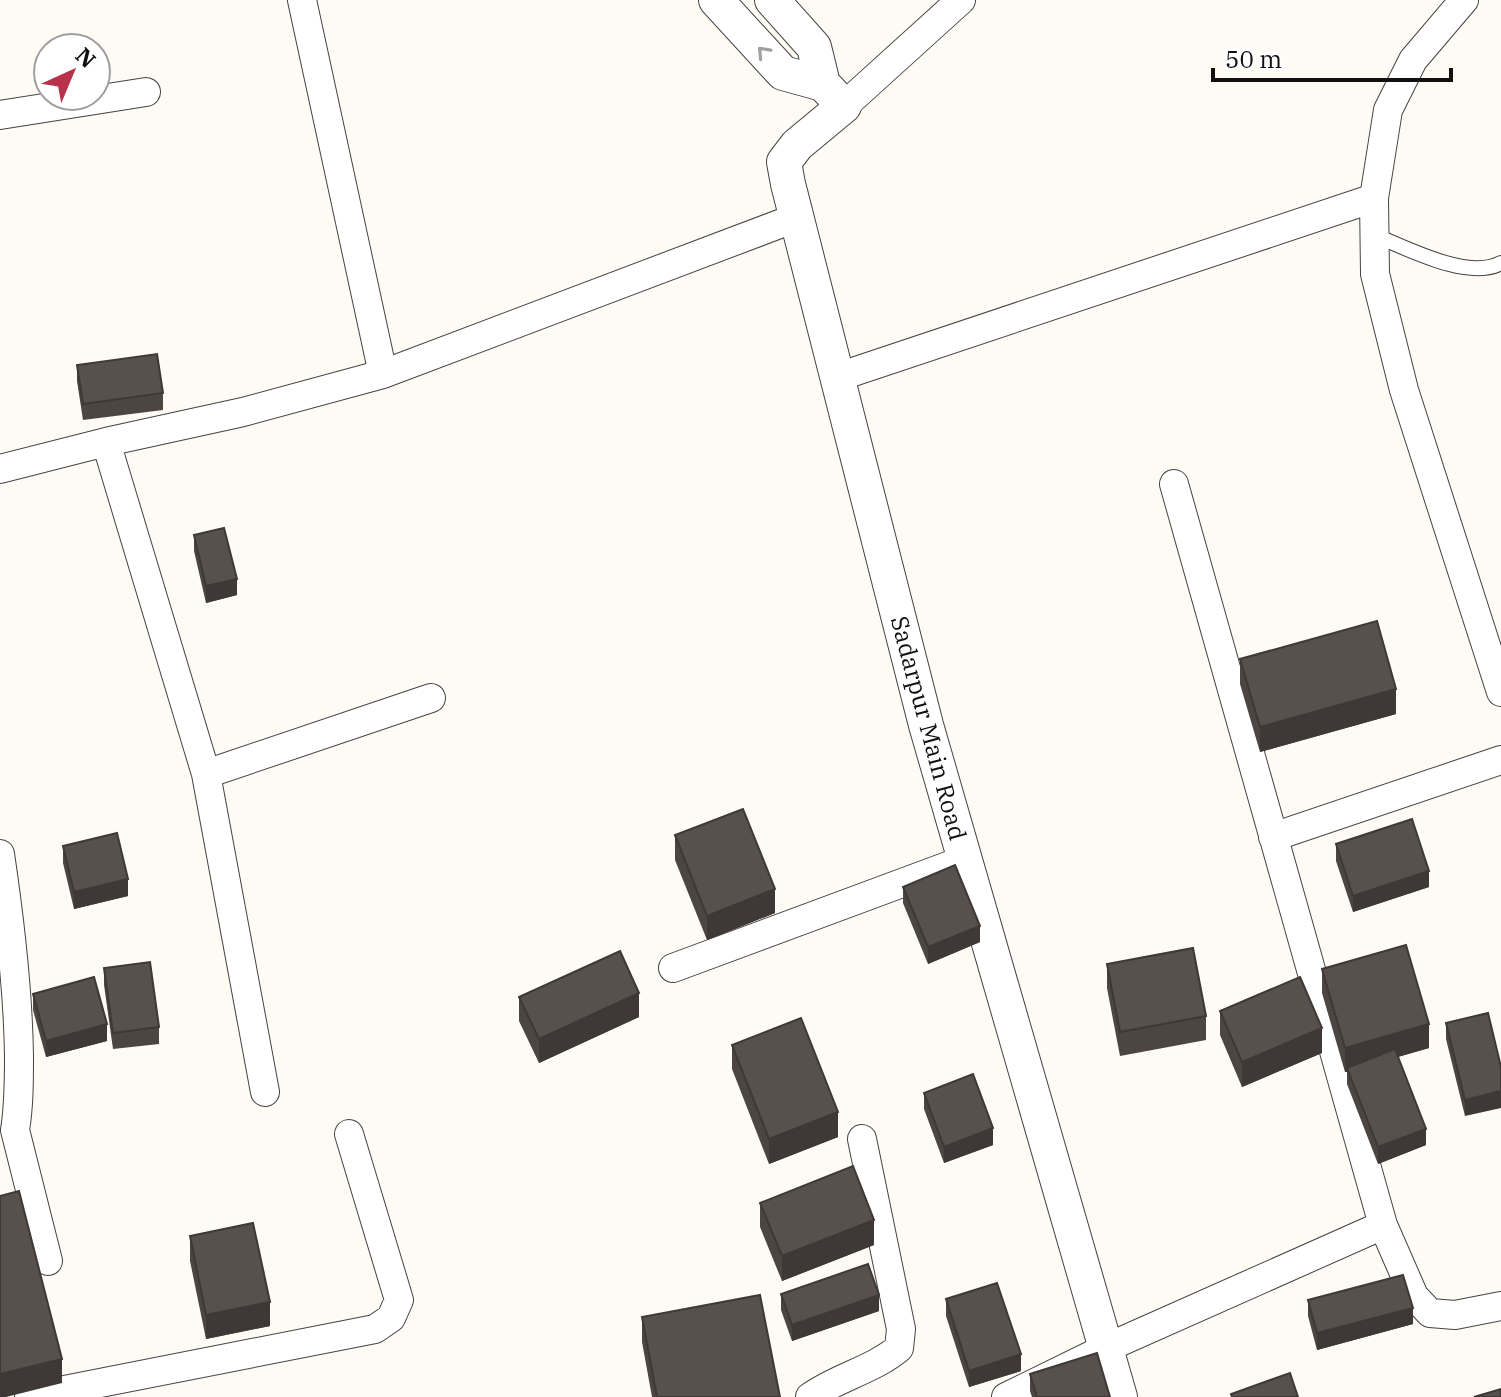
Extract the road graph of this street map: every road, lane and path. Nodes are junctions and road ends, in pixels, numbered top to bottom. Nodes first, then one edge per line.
1 (302, 0) edge
2 (716, 0) edge
3 (772, 0) edge
4 (961, 0) edge
5 (1464, 0) edge
6 (146, 92) dead end
7 (833, 95) junction
8 (0, 115) edge
9 (1374, 198) junction
10 (798, 217) junction
11 (1374, 235) junction
12 (1501, 263) edge
13 (383, 374) junction
14 (838, 377) junction
15 (106, 442) junction
16 (0, 469) edge
17 (1174, 484) dead end
18 (1501, 692) edge
19 (431, 698) dead end
20 (1501, 760) edge
21 (206, 774) junction
22 (1273, 837) junction
23 (0, 854) edge
24 (964, 860) junction
25 (673, 968) dead end
26 (265, 1092) dead end
27 (8, 1132) edge
28 (349, 1134) dead end
29 (862, 1139) dead end
30 (1383, 1225) junction
31 (48, 1261) dead end
32 (1501, 1306) edge
33 (1104, 1349) junction
34 (29, 1397) edge
35 (810, 1397) edge
36 (1006, 1397) edge
37 (1120, 1397) edge

1 - 13 street
7 -> 2 street
3 - 7 street
4 - 7 street
5 - 9 street
6 - 8 street
7 - 10 street, Sadarpur Main Road
9 - 11 street
9 - 14 street
10 - 13 street
10 - 14 street, Sadarpur Main Road
11 - 12 lane
11 - 18 street
13 - 15 street
14 - 24 street, Sadarpur Main Road
15 - 16 street
15 - 21 street
17 - 22 street
19 - 21 street
20 - 22 street
21 - 26 street
22 - 30 street
23 - 27 street
24 - 25 street
24 - 33 street, Sadarpur Main Road
27 - 31 street
28 - 34 street
29 - 35 street
30 - 32 street
30 - 33 street
33 - 36 street
33 - 37 street, Sadarpur Main Road

